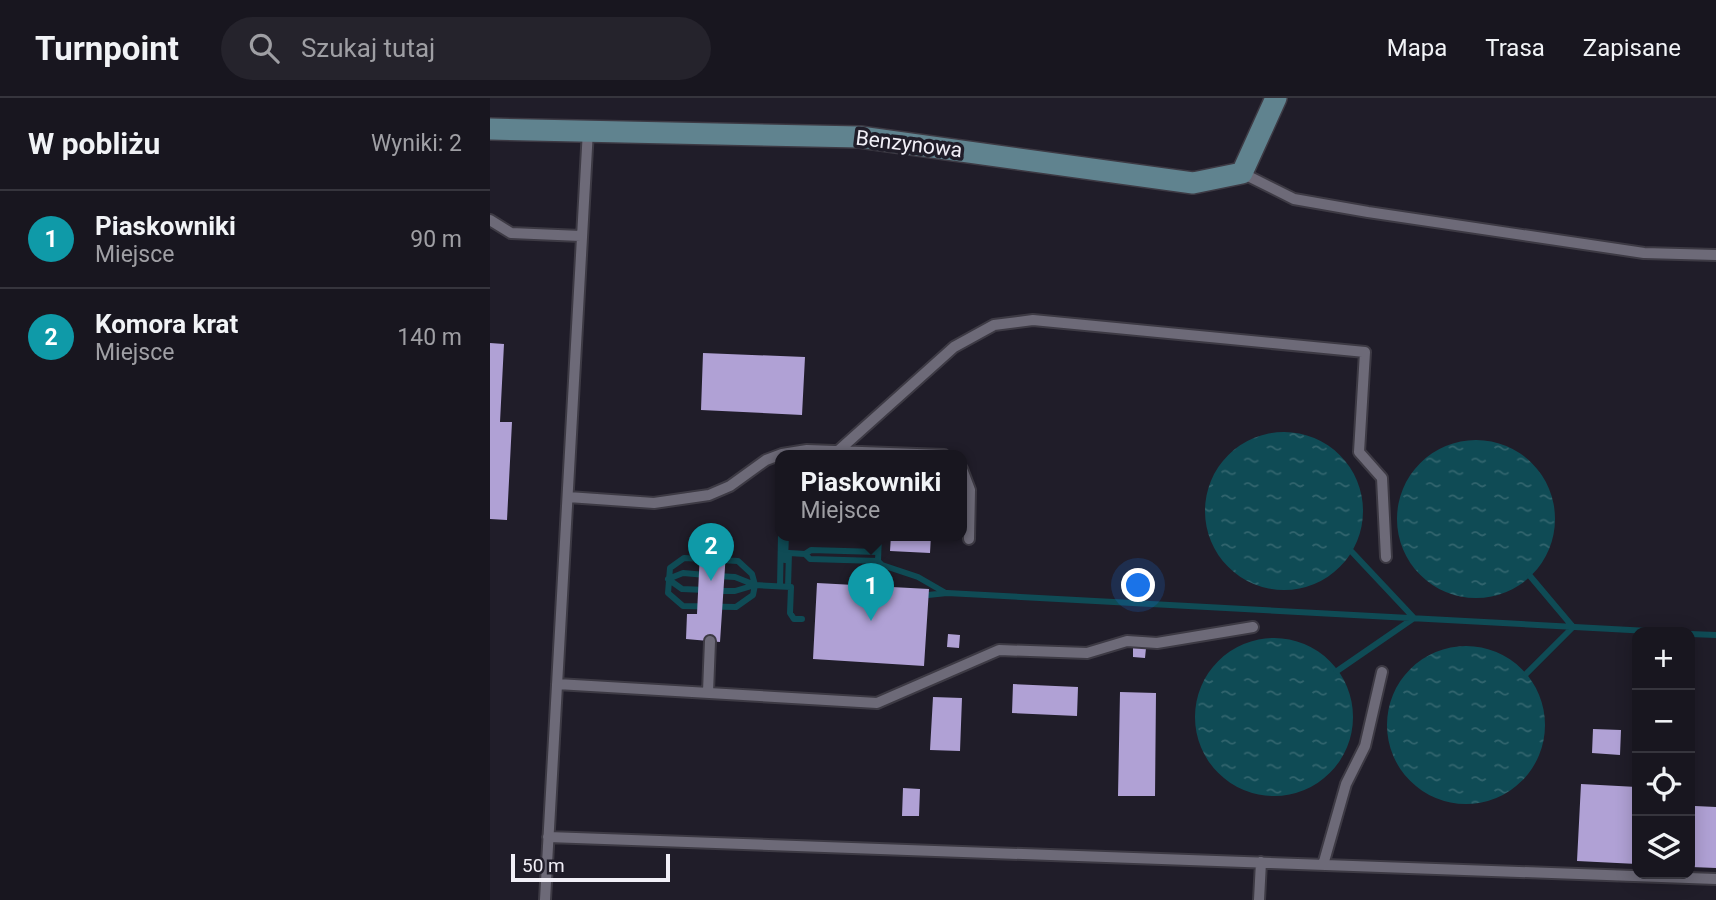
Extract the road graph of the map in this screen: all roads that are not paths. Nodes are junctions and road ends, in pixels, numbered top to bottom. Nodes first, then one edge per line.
1 (1276, 98) edge
2 (490, 129) edge
3 (588, 130) junction
4 (1242, 173) junction
5 (490, 220) edge
6 (581, 236) junction
7 (1716, 256) edge
8 (839, 450) edge
9 (775, 457) edge
10 (967, 482) edge
11 (568, 497) junction
12 (969, 539) dead end
13 (1385, 557) dead end
14 (1253, 627) dead end
15 (710, 641) dead end
16 (1382, 672) dead end
17 (557, 684) junction
18 (708, 692) junction
19 (548, 837) junction
20 (1261, 862) junction
21 (1324, 865) junction
22 (1716, 879) edge
23 (545, 900) edge
24 (1259, 900) edge

1 - 4 street
2 - 3 street, Benzynowa
3 - 4 street, Benzynowa
3 - 6 lane
4 - 7 lane
5 - 6 lane
6 - 11 lane
8 - 13 lane
9 - 11 lane
10 - 12 lane
11 - 17 lane
14 - 18 lane
15 - 18 lane
16 - 21 lane
17 - 18 lane
17 - 19 lane
19 - 20 lane
19 - 23 lane
20 - 21 lane
20 - 24 lane
21 - 22 lane

